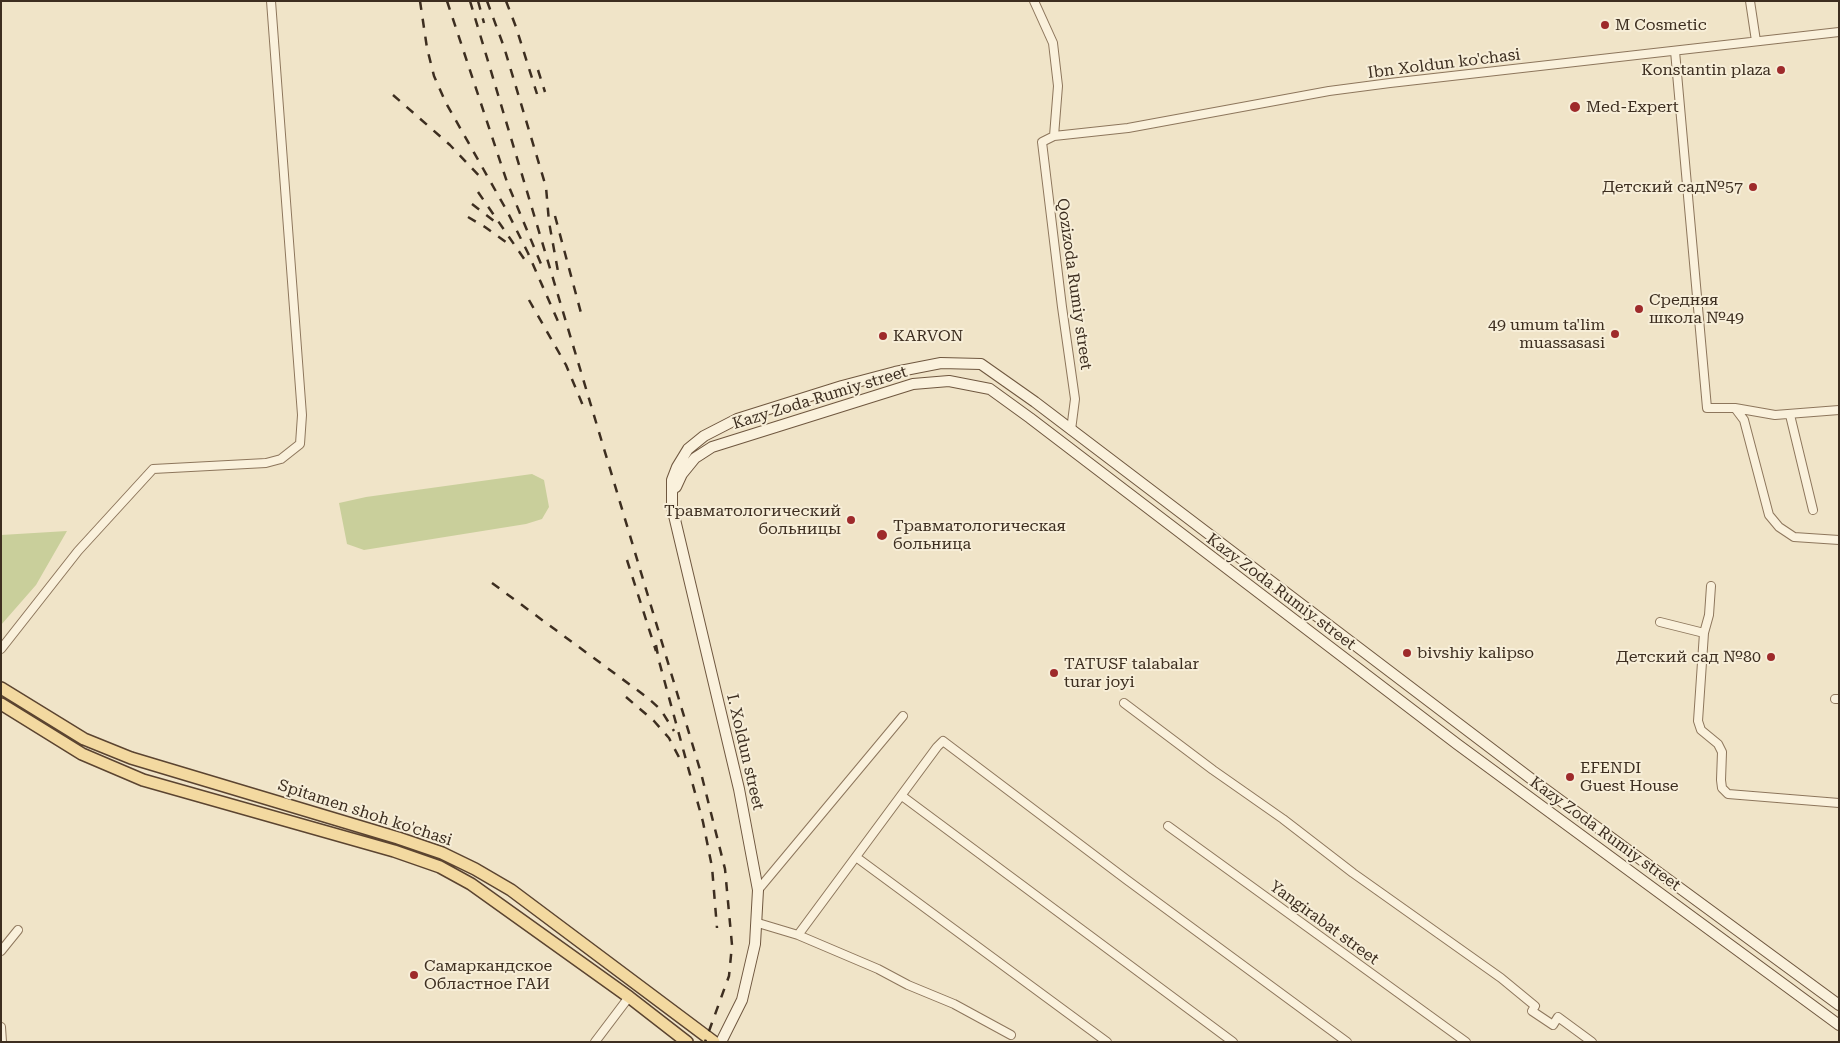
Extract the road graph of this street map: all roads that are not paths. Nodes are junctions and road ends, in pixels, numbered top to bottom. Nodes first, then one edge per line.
1 (271, 1) edge
2 (1034, 1) edge
3 (1750, 1) edge
4 (1839, 32) edge
5 (1756, 40) junction
6 (1675, 51) junction
7 (1054, 136) junction
8 (1735, 408) junction
9 (1839, 410) edge
10 (1790, 415) junction
11 (1071, 430) junction
12 (677, 467) joint
13 (672, 494) junction
14 (1813, 510) dead end
15 (1839, 540) edge
16 (1711, 586) dead end
17 (1660, 622) dead end
18 (1704, 633) junction
19 (1, 649) edge
20 (1, 688) edge
21 (1124, 703) dead end
22 (1, 704) edge
23 (902, 716) dead end
24 (902, 796) junction
25 (1839, 803) edge
26 (1168, 826) dead end
27 (856, 857) junction
28 (758, 890) junction
29 (758, 923) junction
30 (18, 930) dead end
31 (798, 935) junction
32 (1, 951) edge
33 (629, 997) junction
34 (1839, 1005) edge
35 (1839, 1026) edge
36 (1, 1027) edge
37 (1011, 1035) dead end
38 (2, 1042) edge
39 (595, 1042) edge
40 (687, 1042) edge
41 (714, 1042) edge
42 (720, 1042) edge
43 (1107, 1042) edge
44 (1233, 1042) edge
45 (1347, 1042) edge
46 (1466, 1042) edge
47 (1592, 1042) edge

1 - 19 street
2 - 7 street
3 - 5 street
4 - 5 street, Ibn Xoldun ko'chasi
5 - 6 street, Ibn Xoldun ko'chasi
6 - 7 street, Ibn Xoldun ko'chasi
6 - 8 street
7 - 11 street, Qozizoda Rumiy street
8 - 10 street
8 - 15 street
9 - 10 street
10 - 14 street
11 - 12 street, Kazy Zoda Rumiy street
11 - 34 street, Kazy Zoda Rumiy street
12 - 13 street, I. Xoldun street
13 - 28 street, I. Xoldun street
13 - 35 street, Kazy Zoda Rumiy street
16 - 18 street
17 - 18 street
18 - 25 street
20 - 41 main road, Spitamen shoh ko'chasi
21 - 47 street
22 - 33 main road, Spitamen shoh ko'chasi
23 - 28 street
24 - 27 street
24 - 44 street
24 - 45 street
26 - 46 street, Yangirabat street
27 - 31 street
27 - 43 street
28 - 29 street, I. Xoldun street
29 - 31 street
29 - 42 street, I. Xoldun street
30 - 32 street
31 - 37 street
33 - 39 street
33 - 40 main road, Spitamen shoh ko'chasi
36 - 38 street

